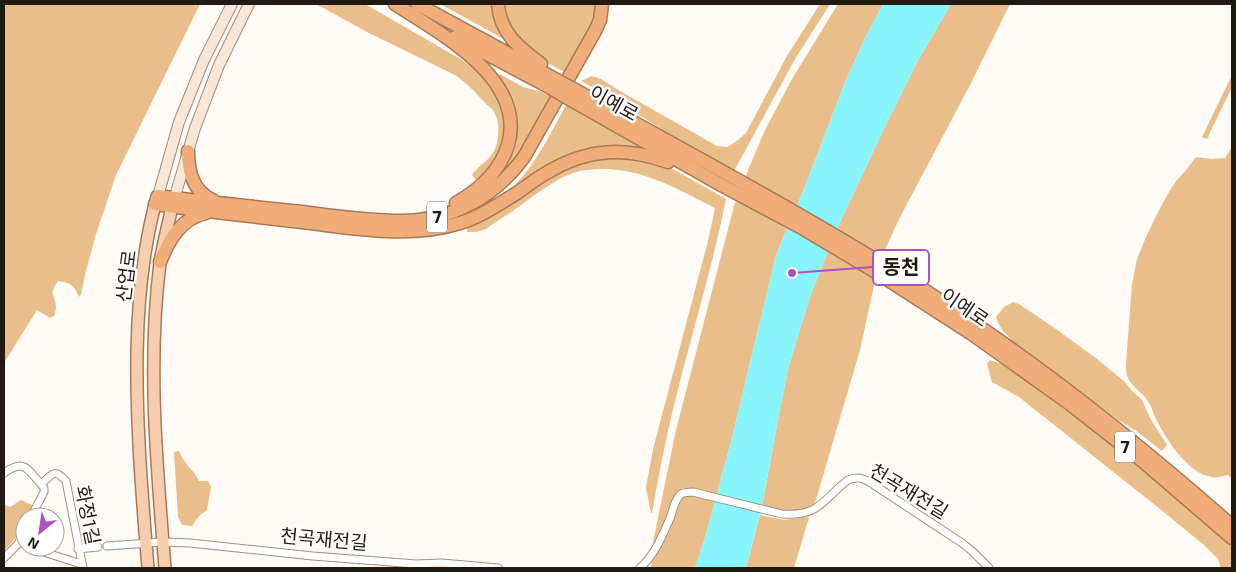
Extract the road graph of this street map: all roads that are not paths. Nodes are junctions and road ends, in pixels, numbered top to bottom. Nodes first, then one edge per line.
1 (232, 4) edge
2 (249, 4) edge
3 (394, 4) edge
4 (417, 4) edge
5 (498, 4) edge
6 (602, 4) edge
7 (608, 4) edge
8 (554, 81) junction
9 (188, 151) junction
10 (725, 181) junction
11 (156, 200) junction
12 (173, 202) junction
13 (216, 208) junction
14 (401, 221) junction
15 (390, 230) junction
16 (160, 262) junction
17 (1014, 357) junction
18 (4, 473) edge
19 (41, 484) junction
20 (36, 507) edge
21 (1232, 526) edge
22 (1232, 538) edge
23 (163, 542) junction
24 (146, 543) junction
25 (106, 546) dead end
26 (98, 547) dead end
27 (78, 549) junction
28 (15, 551) edge
29 (57, 557) edge
30 (4, 558) edge
31 (82, 566) edge
32 (148, 568) edge
33 (165, 568) edge
34 (498, 568) edge
35 (640, 568) edge
36 (989, 568) edge

1 - 11 main road, 산업로
2 - 9 main road, 산업로
3 - 8 highway
3 - 14 highway
4 - 8 highway
5 - 8 highway
6 - 14 highway, 7
7 - 15 highway
8 - 10 highway, 이예로, bridge
9 - 12 main road, 산업로
9 - 13 highway
10 - 15 highway, 7
10 - 17 highway, 이예로 / 7
11 - 12 highway, 7
11 - 24 main road, 산업로
12 - 13 highway, 7
12 - 16 main road, 산업로
13 - 14 highway, 7
13 - 15 highway, 7
13 - 16 highway, 7
16 - 23 main road, 산업로 / 7
17 - 21 highway, 이예로 / 7
17 - 22 highway, 이예로 / 7
18 - 19 street
19 - 20 street, 화정1길
19 - 27 street, 화정1길
23 - 24 street, 천곡재전길
23 - 33 main road, 산업로 / 7
23 - 34 street, 천곡재전길
24 - 25 street, 천곡재전길
24 - 32 main road, 산업로
26 - 27 street
27 - 31 street, 화정1길
28 - 30 street
29 - 31 street
35 - 36 street, 천곡재전길

